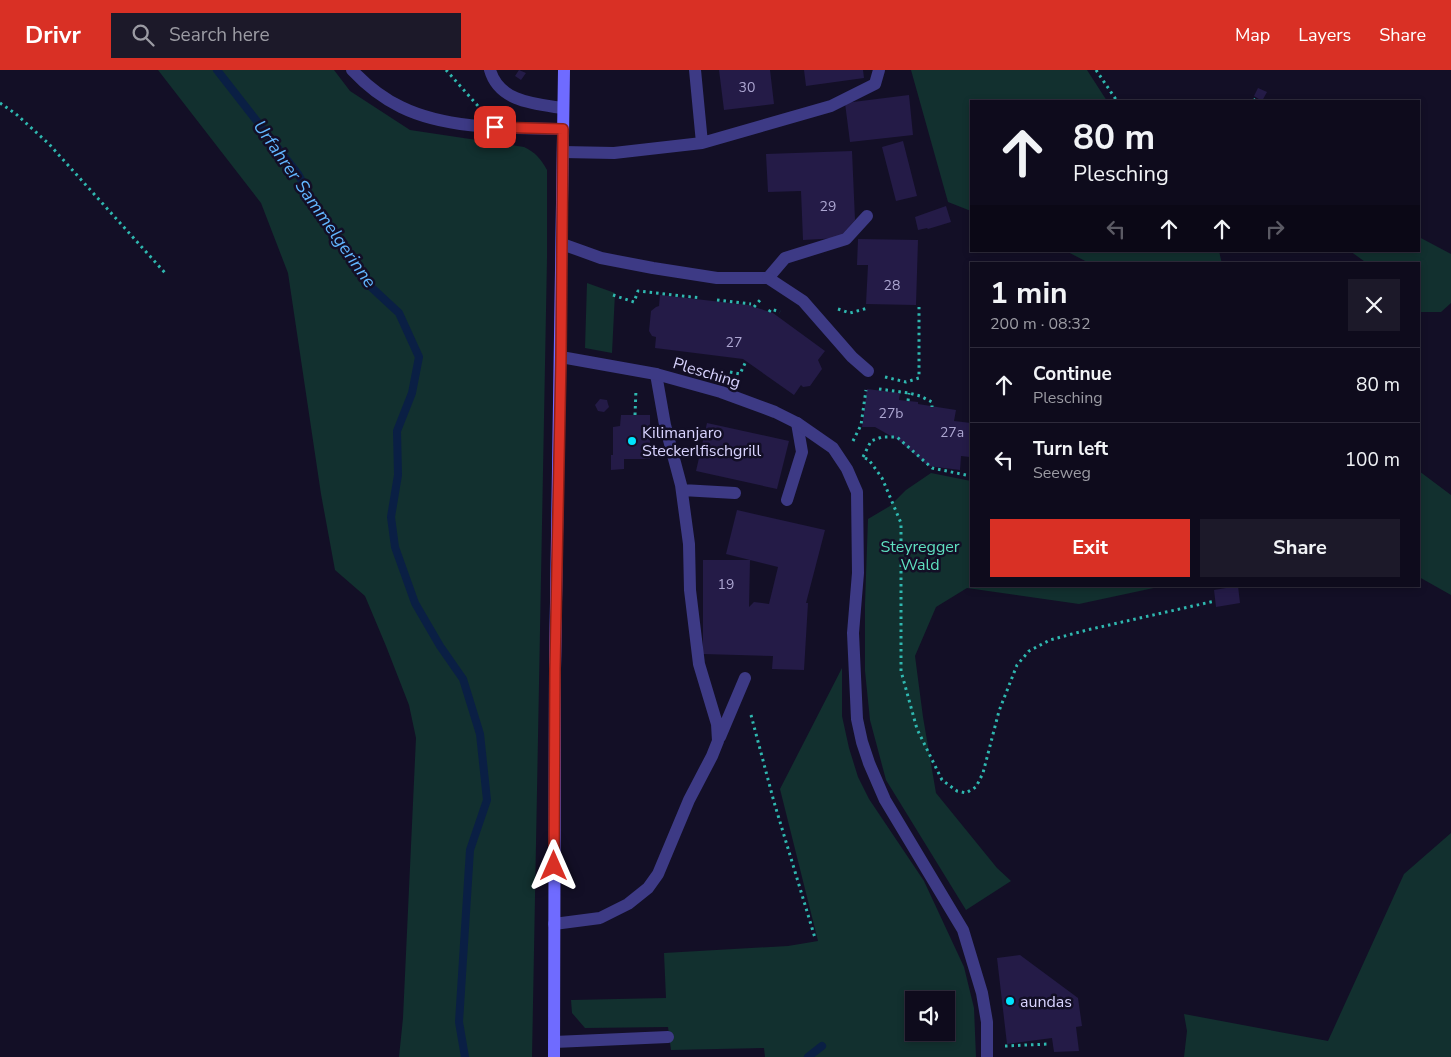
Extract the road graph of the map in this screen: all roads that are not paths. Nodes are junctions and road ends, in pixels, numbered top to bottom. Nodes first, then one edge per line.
1 (352, 70) edge
2 (490, 70) edge
3 (564, 70) edge
4 (694, 70) edge
5 (879, 70) edge
6 (562, 108) junction
7 (563, 129) junction
8 (702, 143) junction
9 (563, 152) junction
10 (867, 216) dead end
11 (562, 244) junction
12 (768, 278) junction
13 (561, 357) junction
14 (868, 371) road end
15 (656, 374) junction
16 (797, 422) junction
17 (682, 490) junction
18 (735, 492) dead end
19 (787, 500) dead end
20 (745, 678) dead end
21 (718, 741) junction
22 (554, 924) junction
23 (668, 1037) dead end
24 (554, 1042) junction
25 (554, 1057) edge
26 (987, 1057) edge

1 - 7 street
2 - 6 street
3 - 6 main road
4 - 8 street
5 - 8 street
6 - 7 main road
7 - 9 main road
8 - 9 street
9 - 11 main road
10 - 12 street
11 - 12 street
11 - 13 main road
12 - 14 street
13 - 15 street, Plesching
13 - 22 main road
15 - 16 street, Plesching
15 - 17 street
16 - 19 street
16 - 26 street, Plesching
17 - 18 street
17 - 21 street
20 - 21 street
21 - 22 street
22 - 24 main road
23 - 24 street
24 - 25 main road

